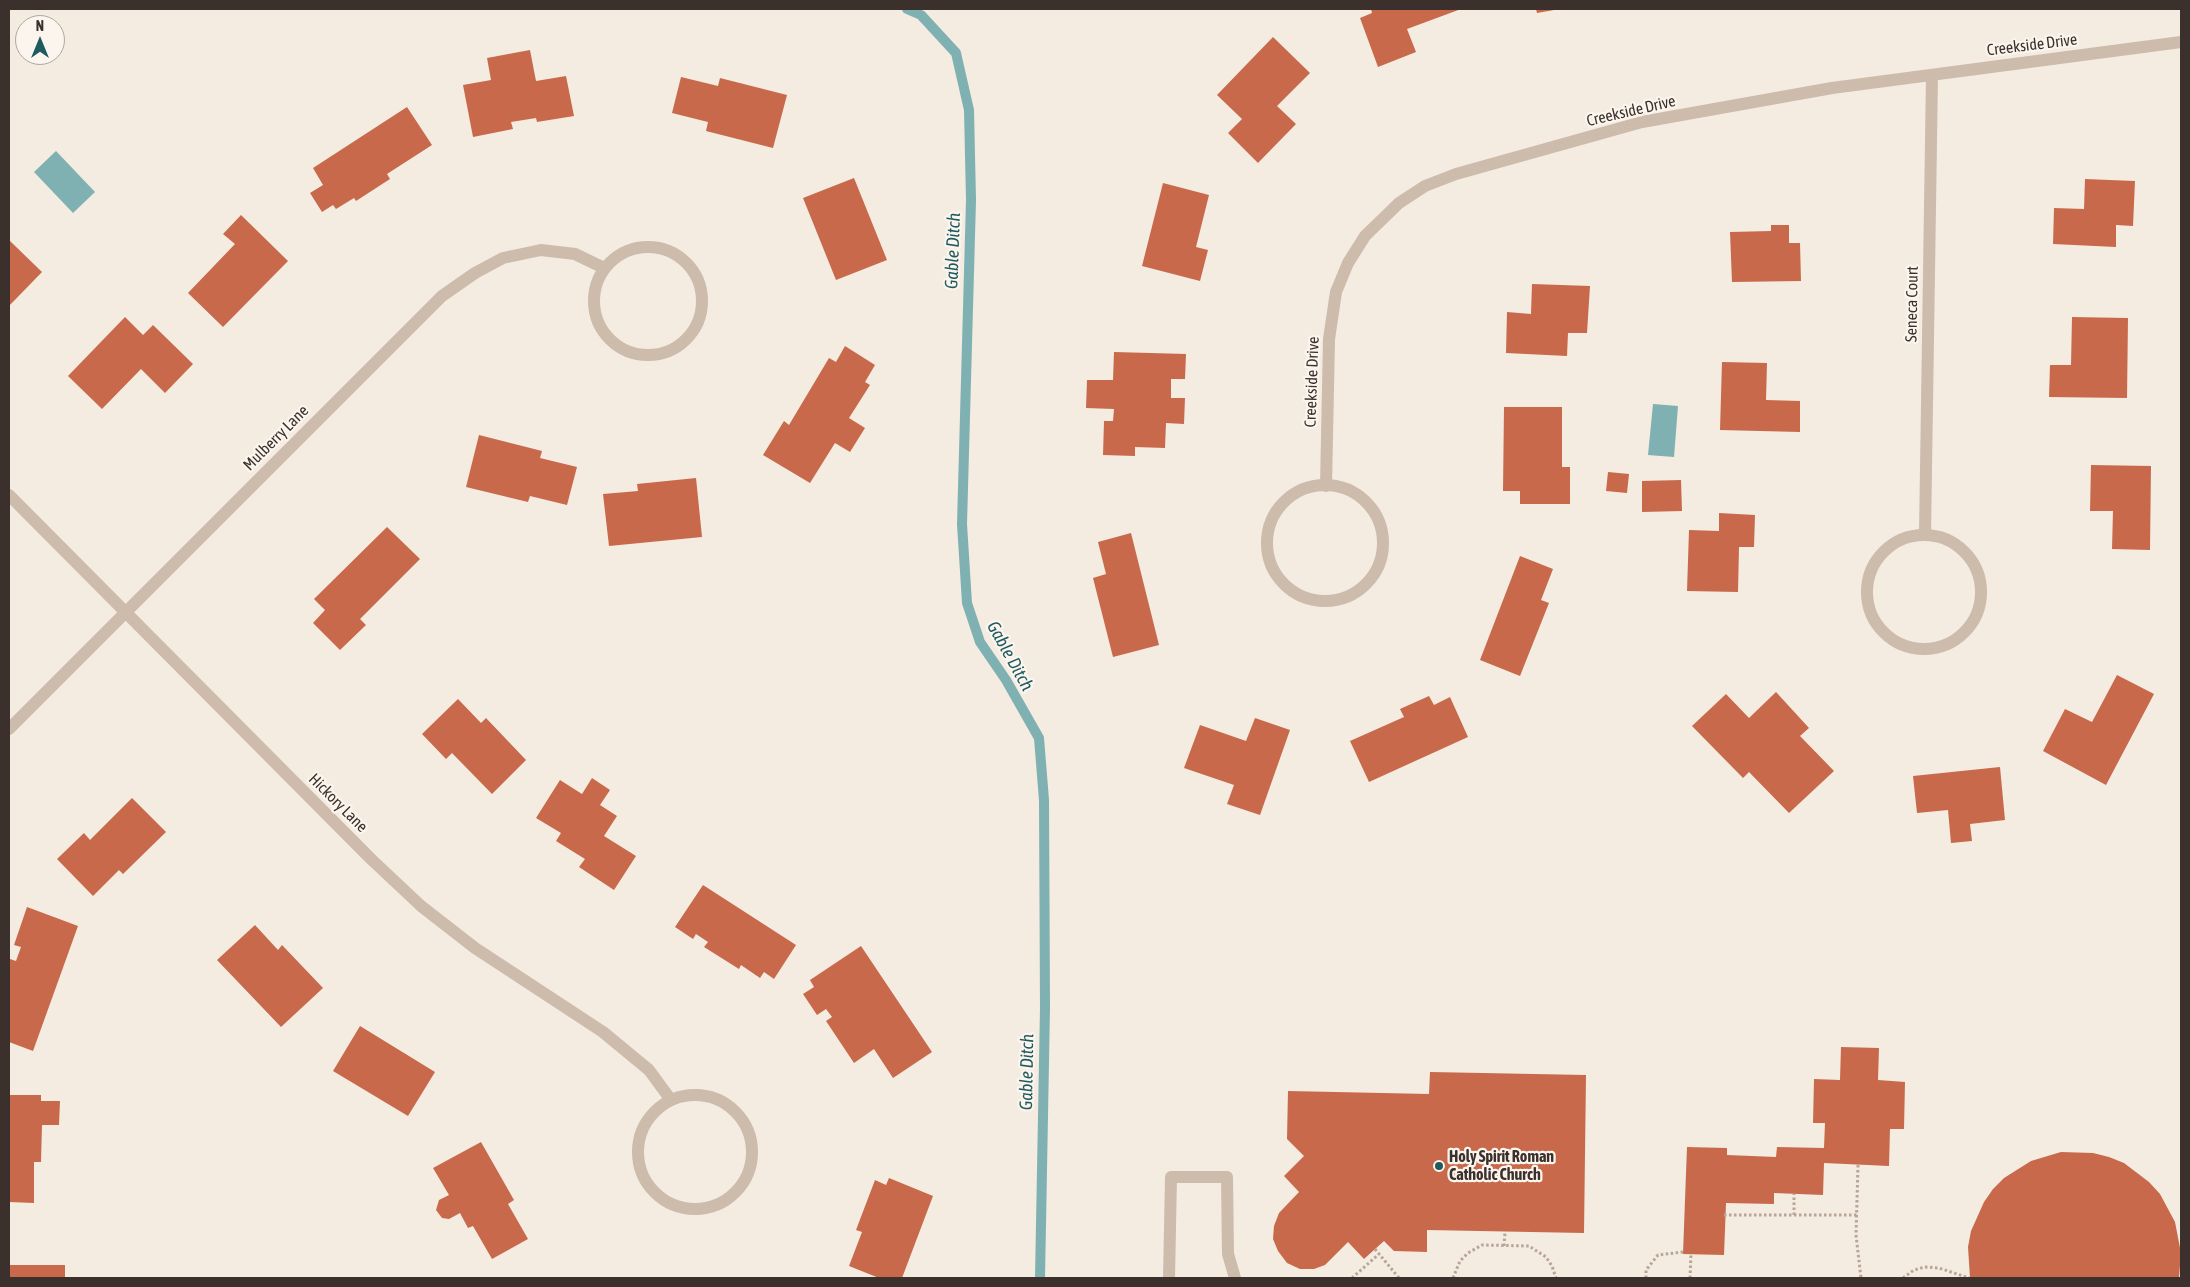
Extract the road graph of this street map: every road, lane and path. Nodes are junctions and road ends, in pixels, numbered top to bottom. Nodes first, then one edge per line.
1 (2181, 42) edge
2 (1932, 75) junction
3 (604, 268) junction
4 (1326, 486) junction
5 (9, 495) edge
6 (1925, 535) junction
7 (125, 611) junction
8 (9, 729) edge
9 (671, 1100) junction
10 (1858, 1164) dead end
11 (1794, 1194) dead end
12 (1724, 1215) dead end
13 (1794, 1215) junction
14 (1857, 1215) junction
15 (1505, 1232) dead end
16 (1504, 1246) junction
17 (1375, 1249) dead end
18 (1683, 1252) dead end
19 (1379, 1254) junction
20 (1691, 1254) dead end
21 (1169, 1278) edge
22 (1235, 1278) edge
23 (1352, 1278) edge
24 (1399, 1278) edge
25 (1453, 1278) edge
26 (1556, 1278) edge
27 (1646, 1278) edge
28 (1690, 1278) edge
29 (1860, 1278) edge
30 (1903, 1278) edge
31 (1969, 1278) edge

1 - 2 street, Creekside Drive
2 - 4 street, Creekside Drive
2 - 6 street, Seneca Court
3 - 3 street
3 - 7 street, Mulberry Lane
4 - 4 street
5 - 7 street, Hickory Lane
6 - 6 street
7 - 8 street, Mulberry Lane
7 - 9 street, Hickory Lane
9 - 9 street
10 - 14 path
11 - 13 path
12 - 13 path
13 - 14 path
14 - 29 path
15 - 16 path
16 - 25 path
16 - 26 path
17 - 19 path
18 - 27 path
19 - 23 path
19 - 24 path
20 - 28 path
21 - 22 street
30 - 31 path

